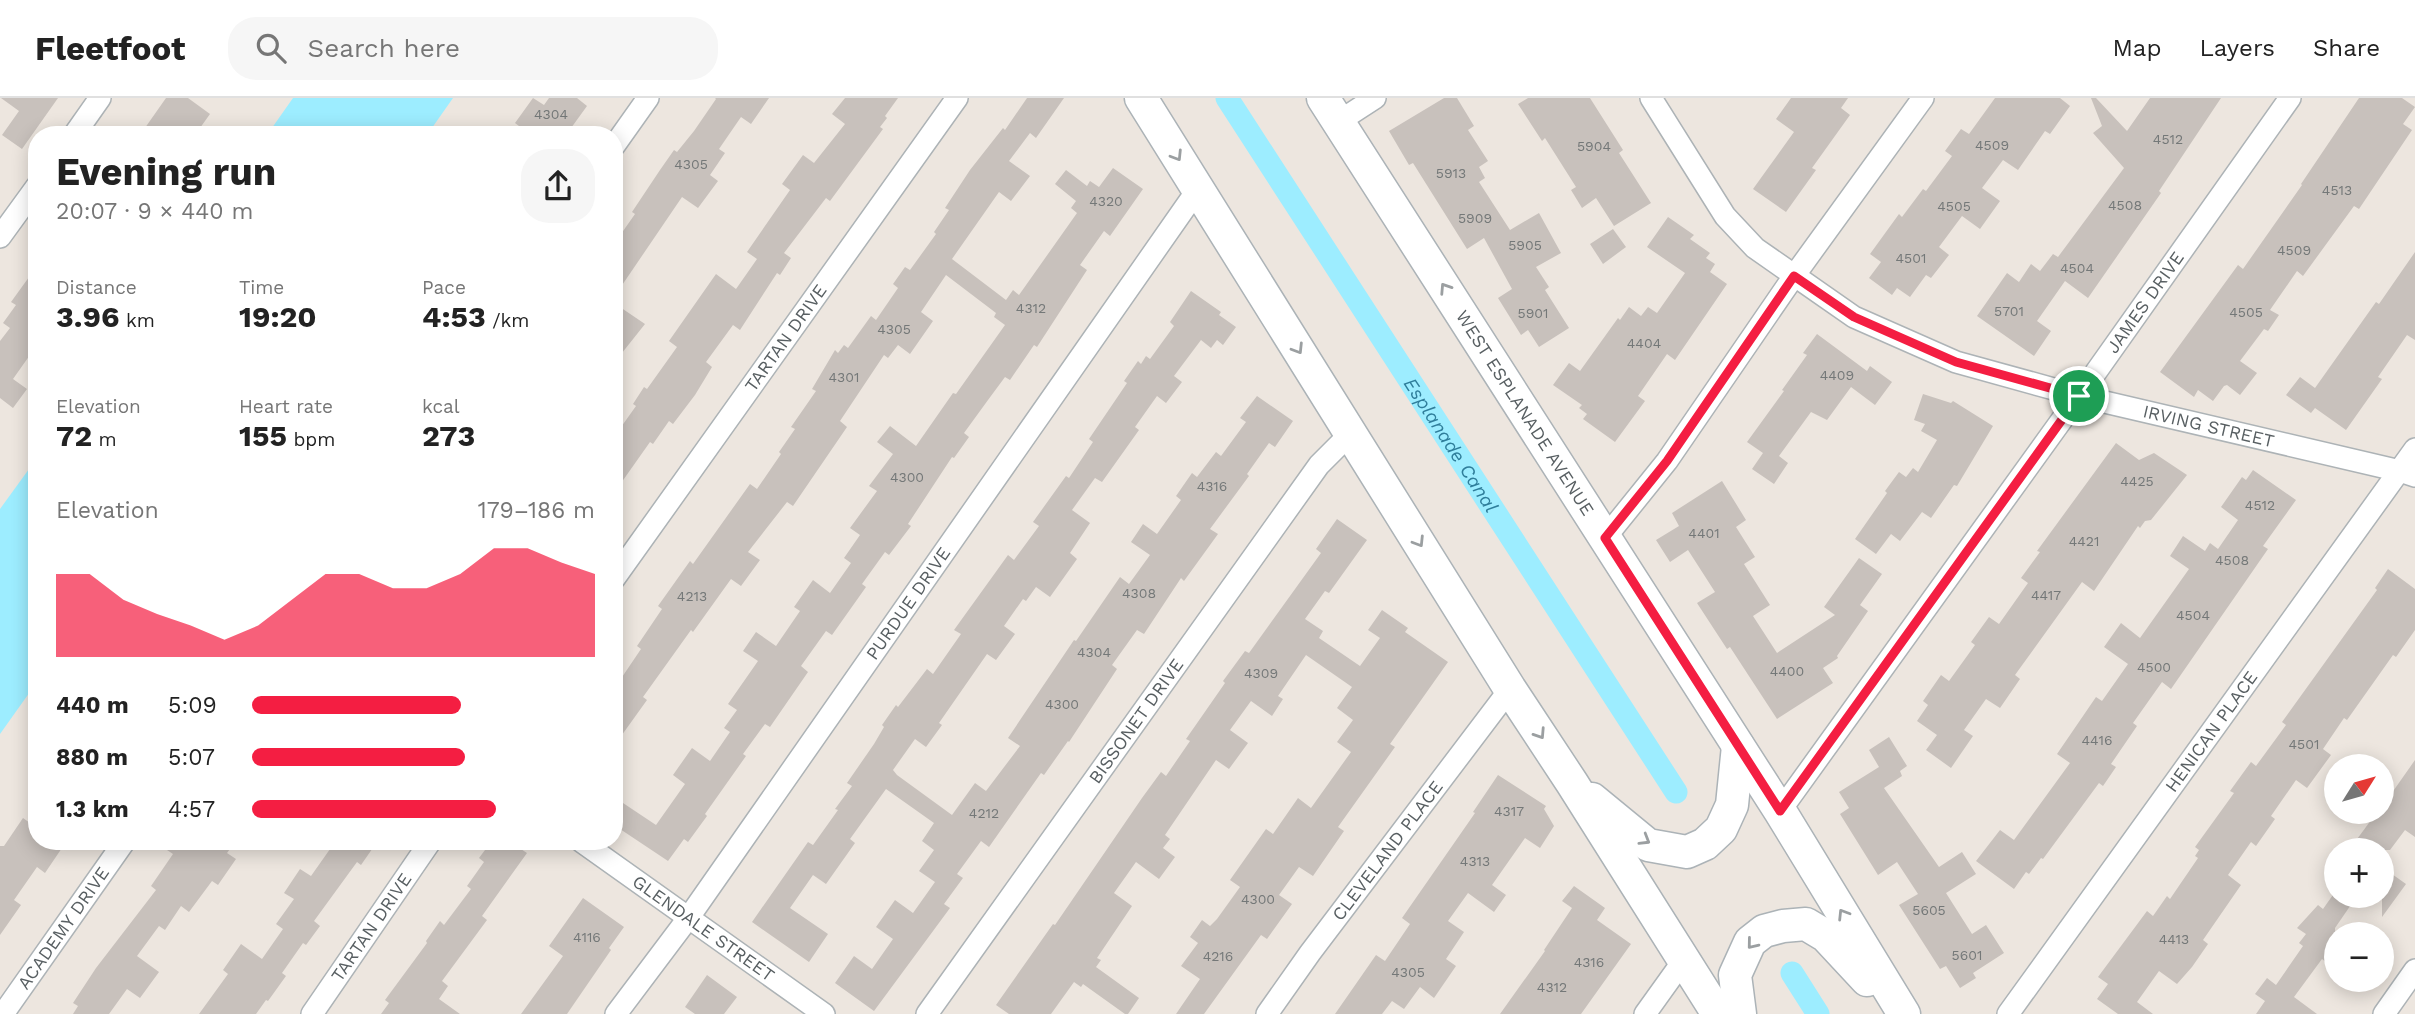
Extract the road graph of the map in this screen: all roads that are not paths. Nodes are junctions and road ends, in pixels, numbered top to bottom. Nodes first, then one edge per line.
1 (100, 98) edge
2 (648, 98) edge
3 (957, 98) edge
4 (1141, 98) edge
5 (1375, 98) edge
6 (1651, 98) edge
7 (1923, 98) edge
8 (2290, 98) edge
9 (1331, 110) edge
10 (80, 126) edge
11 (623, 133) edge
12 (1198, 189) junction
13 (28, 198) edge
14 (0, 237) edge
15 (1794, 276) junction
16 (2079, 396) junction
17 (1350, 433) junction
18 (2415, 449) edge
19 (2407, 474) edge
20 (1605, 538) junction
21 (623, 566) edge
22 (1510, 689) junction
23 (1738, 746) junction
24 (1572, 783) junction
25 (1780, 811) junction
26 (118, 850) edge
27 (425, 850) edge
28 (593, 850) edge
29 (689, 917) junction
30 (1683, 961) junction
31 (2415, 970) edge
32 (3, 1014) edge
33 (312, 1014) edge
34 (615, 1014) edge
35 (824, 1014) edge
36 (927, 1014) edge
37 (1267, 1014) edge
38 (1645, 1014) edge
39 (1718, 1014) edge
40 (1740, 1014) edge
41 (1902, 1014) edge
42 (2008, 1014) edge
43 (2384, 1014) edge

1 - 10 street
2 - 11 street
3 - 21 street, TARTAN DRIVE
4 -> 12 main road
5 - 9 street
6 - 15 street, IRVING STREET
7 - 15 street
8 - 16 street, JAMES DRIVE
20 -> 9 main road, WEST ESPLANADE AVENUE
12 -> 17 main road
12 - 29 street, PURDUE DRIVE
13 - 14 street
15 - 16 street, IRVING STREET
15 - 20 street
16 - 19 street, IRVING STREET
16 - 25 street, JAMES DRIVE
17 -> 22 main road
17 - 36 street, BISSONET DRIVE
18 - 19 street, HENICAN PLACE
19 - 42 street, HENICAN PLACE
20 - 23 main road, WEST ESPLANADE AVENUE
22 -> 24 main road
22 - 37 street, CLEVELAND PLACE
24 -> 23 main road
23 - 25 main road, WEST ESPLANADE AVENUE
24 - 30 main road
41 -> 25 main road, WEST ESPLANADE AVENUE
26 - 32 street, ACADEMY DRIVE
27 - 33 street, TARTAN DRIVE
28 - 29 street, GLENDALE STREET
29 - 34 street, PURDUE DRIVE
29 - 35 street, GLENDALE STREET
30 - 38 street
30 - 39 main road
31 - 43 street
41 -> 40 main road

